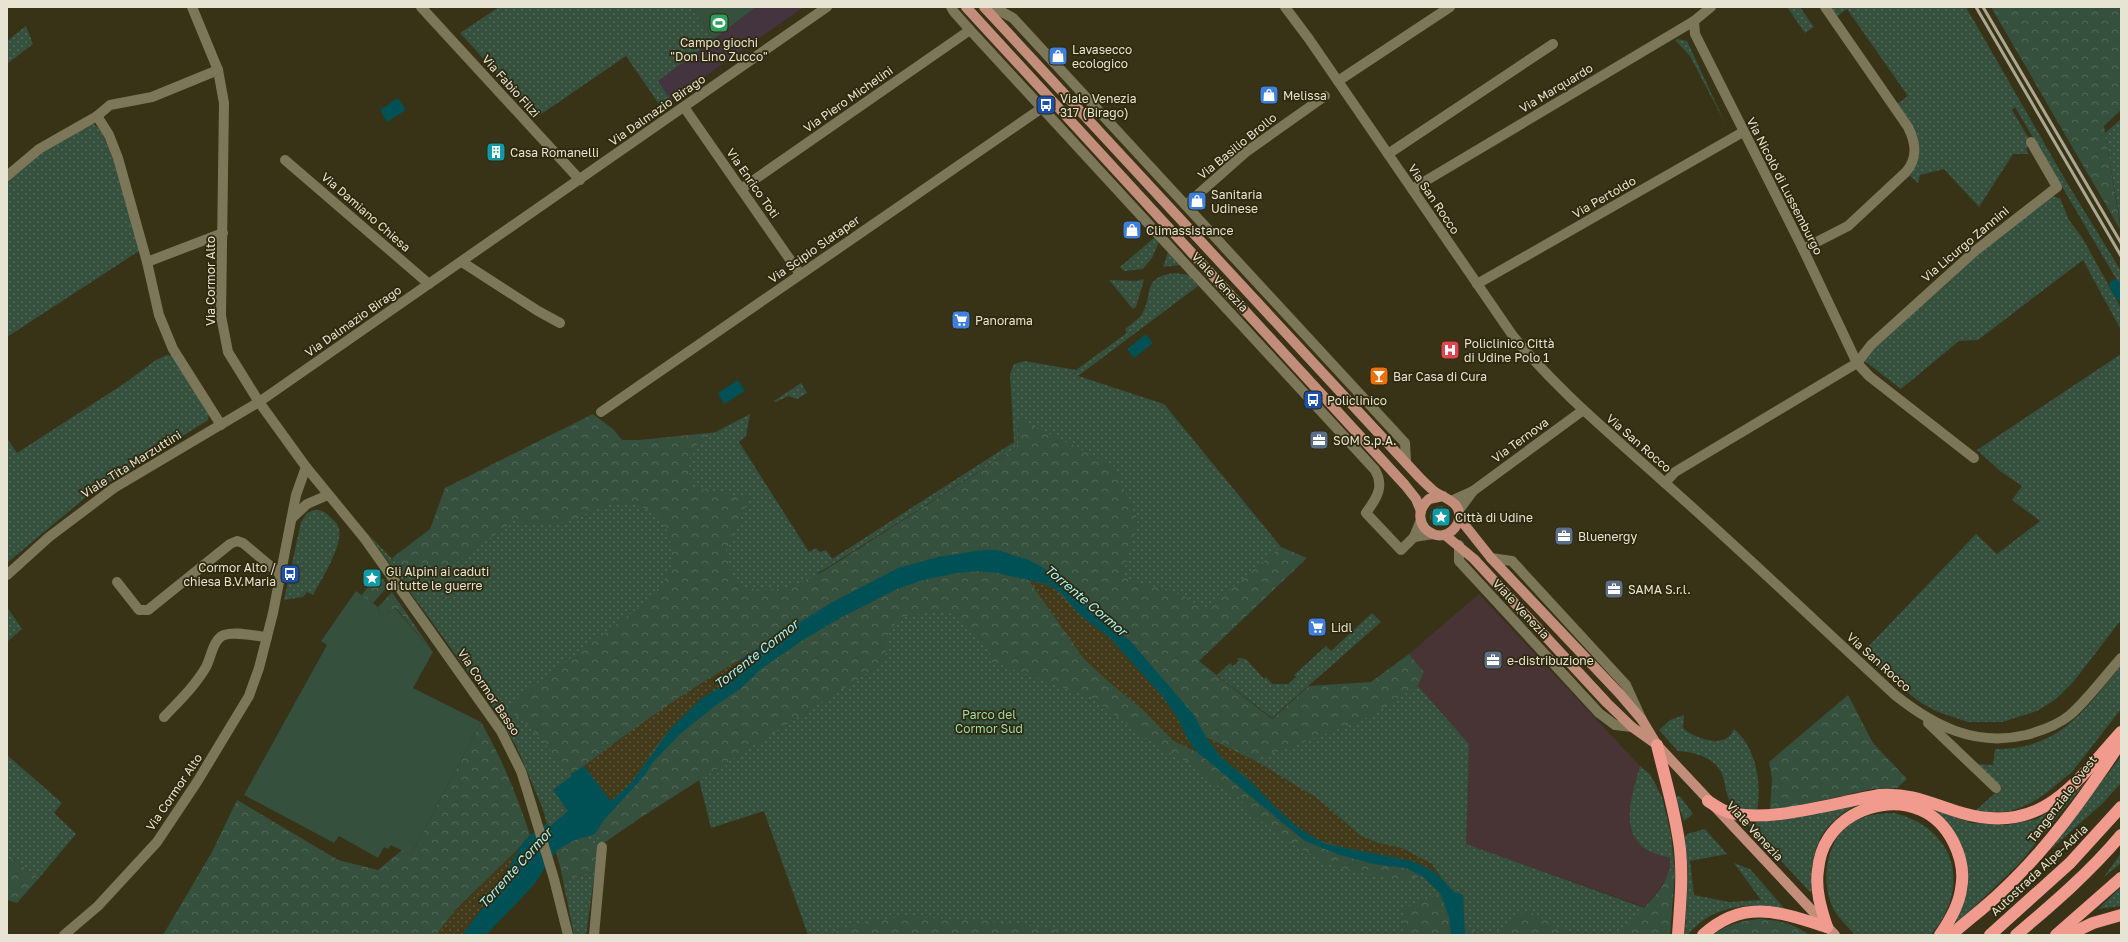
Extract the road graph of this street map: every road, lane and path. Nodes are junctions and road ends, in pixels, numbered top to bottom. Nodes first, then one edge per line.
1 (192, 7) edge
2 (827, 7) edge
3 (951, 7) edge
4 (966, 7) edge
5 (984, 7) edge
6 (993, 7) edge
7 (1285, 7) edge
8 (1450, 7) edge
9 (1711, 7) edge
10 (1825, 7) edge
11 (424, 8) edge
12 (1694, 21) junction
13 (970, 30) junction
14 (1553, 44) dead end
15 (218, 70) junction
16 (1338, 81) junction
17 (1325, 96) dead end
18 (684, 107) junction
19 (1042, 108) junction
20 (97, 116) junction
21 (1743, 132) junction
22 (2031, 142) dead end
23 (1388, 154) junction
24 (285, 160) dead end
25 (7, 176) edge
26 (580, 180) junction
27 (1412, 188) junction
28 (741, 189) junction
29 (1186, 205) junction
30 (222, 233) junction
31 (1803, 249) junction
32 (147, 262) junction
33 (462, 262) junction
34 (800, 274) junction
35 (429, 284) junction
36 (1477, 284) junction
37 (560, 323) dead end
38 (1857, 363) junction
39 (259, 402) junction
40 (1582, 411) junction
41 (601, 412) dead end
42 (221, 425) junction
43 (1974, 458) dead end
44 (1406, 461) junction
45 (306, 467) junction
46 (1665, 483) junction
47 (1473, 491) junction
48 (328, 495) junction
49 (1443, 496) junction
50 (1453, 500) junction
51 (1459, 514) junction
52 (1421, 515) junction
53 (292, 518) junction
54 (1432, 534) junction
55 (1445, 535) junction
56 (1414, 538) junction
57 (7, 575) edge
58 (281, 575) junction
59 (117, 582) dead end
60 (267, 637) junction
61 (2121, 658) edge
62 (1918, 713) junction
63 (164, 717) dead end
64 (2121, 732) edge
65 (2121, 742) edge
66 (1657, 744) junction
67 (1996, 788) dead end
68 (1708, 801) junction
69 (2121, 807) edge
70 (2121, 834) edge
71 (602, 847) dead end
72 (2121, 878) edge
73 (2121, 915) edge
74 (1831, 931) edge
75 (64, 935) edge
76 (568, 935) edge
77 (594, 935) edge
78 (1678, 935) edge
79 (1703, 935) edge
80 (1940, 935) edge
81 (1951, 935) edge
82 (1990, 935) edge
83 (2016, 935) edge
84 (2056, 935) edge
85 (2068, 935) edge

1 - 15 street, Via Cormor Alto
2 - 18 street, Via Dalmazio Birago
3 - 13 street, Viale Venezia
4 - 52 main road, Viale Venezia
5 - 44 main road, Viale Venezia
6 - 29 street
7 - 16 street, Via San Rocco
8 - 16 street
9 - 12 street, Via Marquardo
10 - 31 street
11 - 26 street, Via Fabio Filzi
12 - 21 street, Via Nicolò di Lussemburgo
12 - 27 street, Via Marquardo
13 - 19 street, Viale Venezia
13 - 28 street, Via Piero Michelini
14 - 23 street
15 - 20 street
15 - 30 street, Via Cormor Alto
16 - 23 street, Via San Rocco
17 - 29 street, Via Basilio Brollo
18 - 26 street, Via Dalmazio Birago
18 - 28 street, Via Enrico Toti
19 - 34 street, Via Scipio Slataper
19 - 56 street, Viale Venezia
20 - 25 street
20 - 32 street
21 - 31 street, Via Nicolò di Lussemburgo
21 - 36 street, Via Pertoldo
22 - 38 street, Via Licurgo Zannini
23 - 27 street, Via San Rocco
24 - 35 street, Via Damiano Chiesa
26 - 33 street, Via Dalmazio Birago
27 - 36 street, Via San Rocco
28 - 34 street, Via Enrico Toti
29 - 44 street
30 - 32 street
30 - 39 street, Via Cormor Alto
31 - 38 street, Via Nicolò di Lussemburgo
32 - 42 street
33 - 35 street, Via Dalmazio Birago
33 - 37 street
34 - 41 street, Via Scipio Slataper
35 - 39 street, Via Dalmazio Birago
36 - 40 street, Via San Rocco
38 - 43 street
38 - 46 street, Via Licurgo Zannini
39 - 42 street, Viale Tita Marzuttini
39 - 45 street, Via Cormor Alto
40 - 46 street, Via San Rocco
40 - 47 street, Via Ternova
42 - 57 street, Viale Tita Marzuttini
44 - 49 main road, Viale Venezia
45 - 48 street, Via Cormor Alto
45 - 53 street, Via Cormor Alto
46 - 62 street, Via San Rocco
47 - 50 street, Via Ternova
47 - 51 street, Via Ternova
48 - 53 street
48 - 76 street, Via Cormor Basso
49 - 50 main road, Viale Venezia
49 - 52 main road, Viale Venezia
50 - 51 main road, Viale Venezia
51 - 55 main road
51 - 66 main road, Viale Venezia
52 - 54 main road, Viale Venezia
52 - 56 street, Viale Venezia
53 - 58 street, Via Cormor Alto
54 - 55 main road
54 - 56 street
55 - 66 main road, Viale Venezia
58 - 59 street
58 - 60 street, Via Cormor Alto
60 - 63 street
60 - 75 street, Via Cormor Alto
61 - 62 street, Via San Rocco
62 - 67 street, Via San Rocco
64 - 68 highway
65 - 81 highway, Tangenziale Ovest
66 - 68 main road, Viale Venezia
66 - 78 highway
68 - 74 main road, Viale Venezia
69 - 82 highway, Autostrada Alpe-Adria
70 - 83 highway
71 - 77 street
72 - 84 highway
73 - 85 highway
74 - 79 highway
74 - 80 highway

